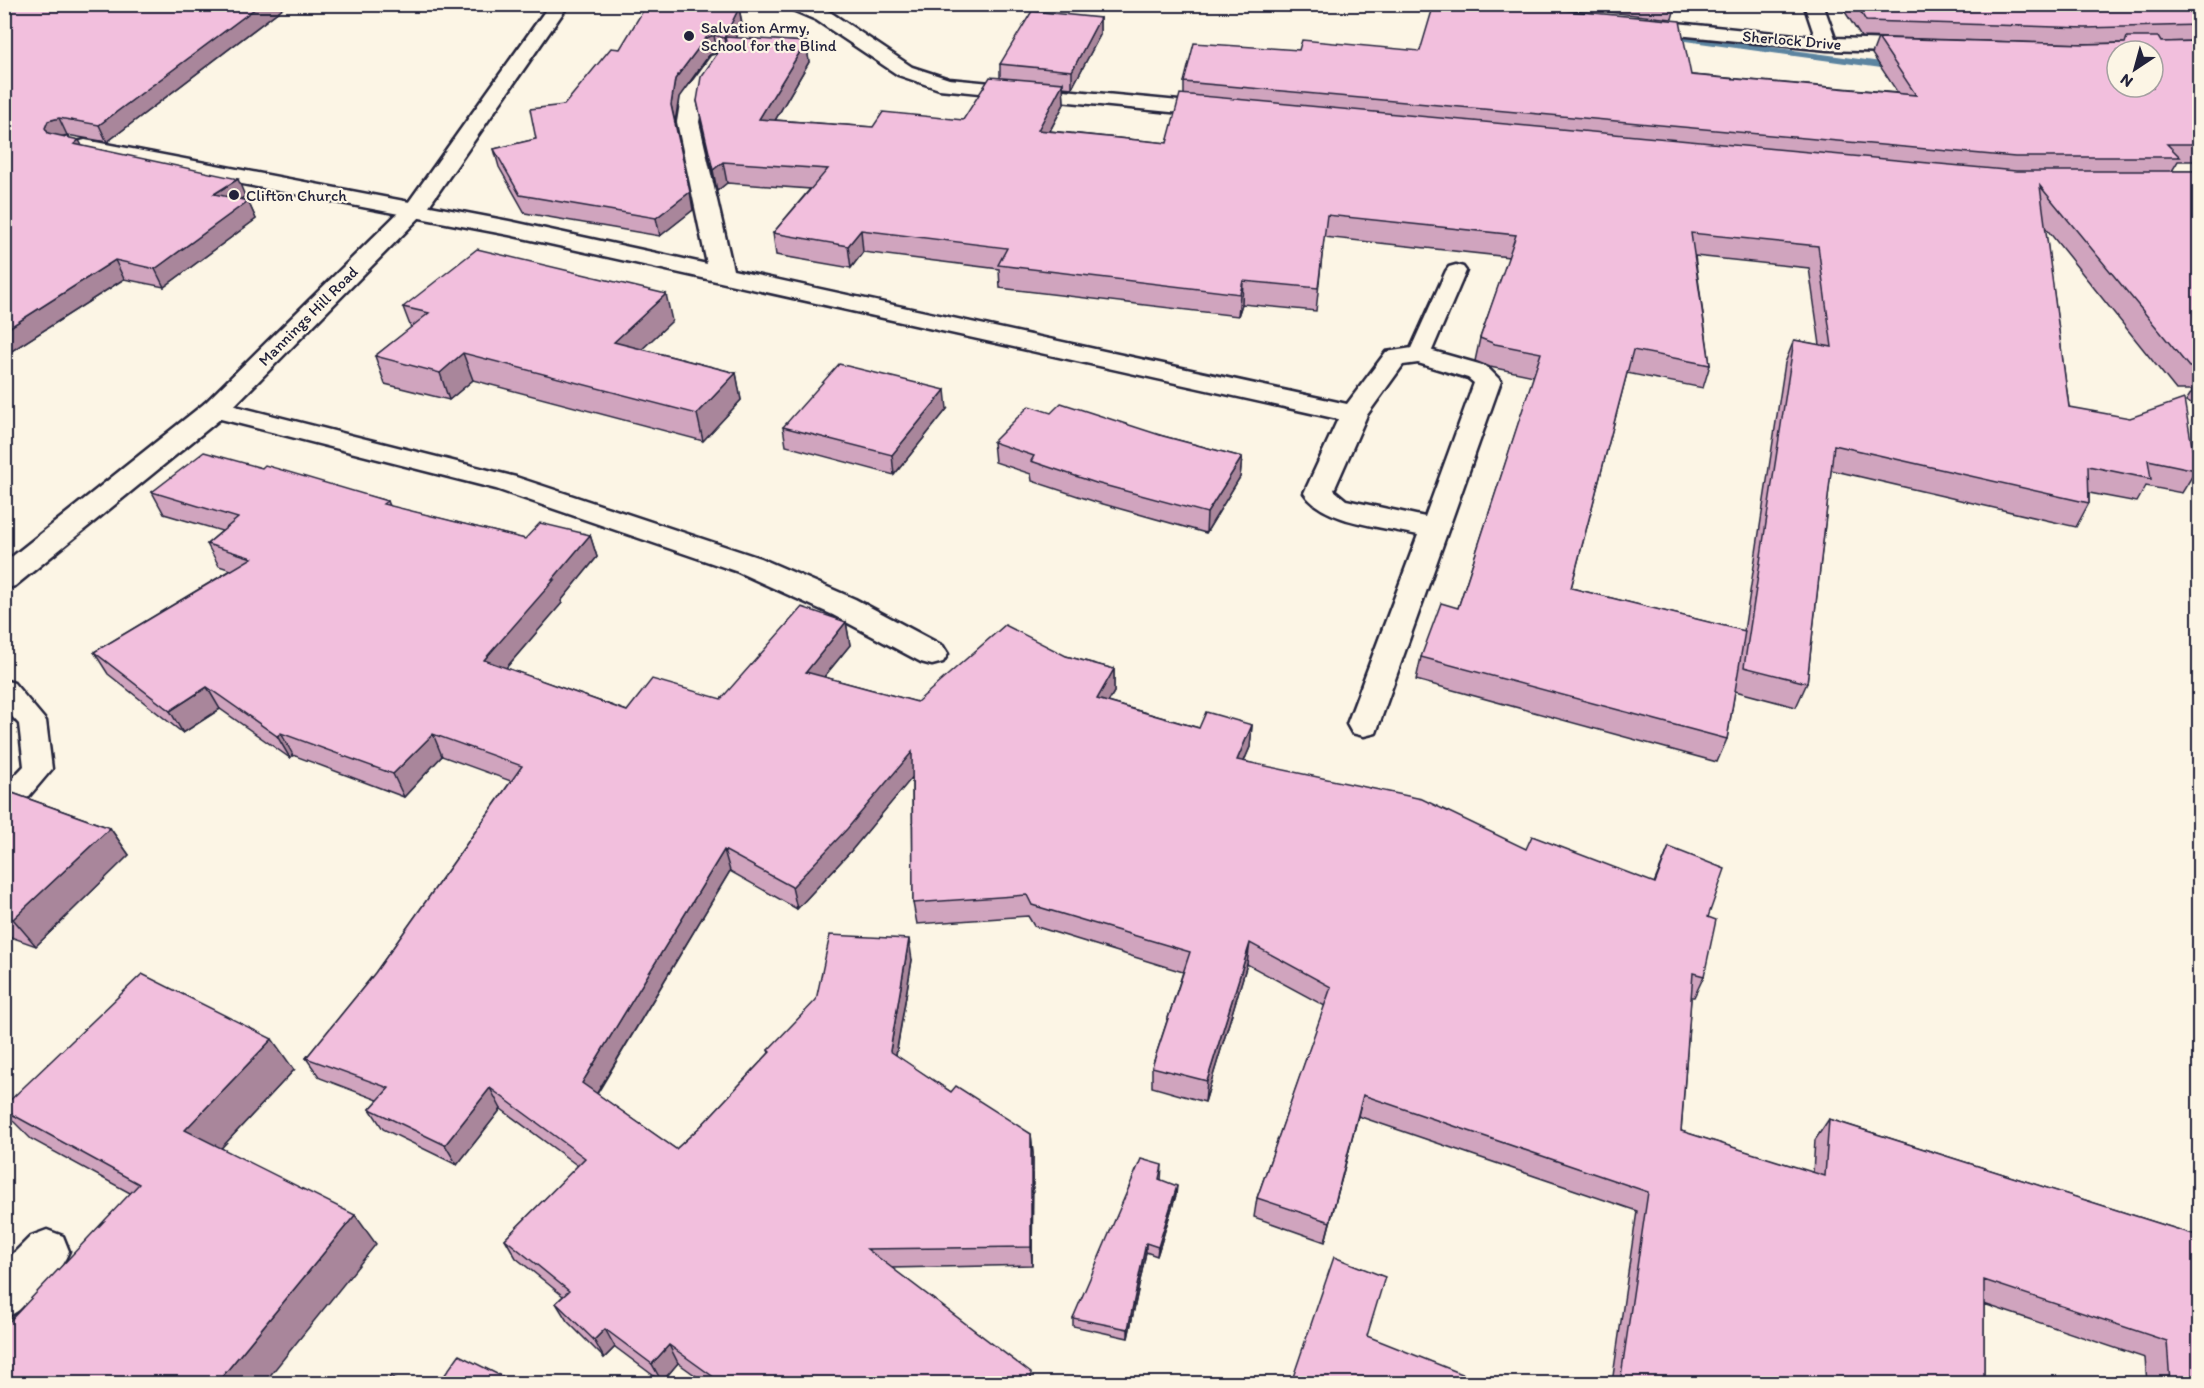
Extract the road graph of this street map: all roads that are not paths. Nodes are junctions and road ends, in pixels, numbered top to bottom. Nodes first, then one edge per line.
1 (560, 4) edge
2 (795, 4) edge
3 (1813, 4) edge
4 (1617, 23) edge
5 (1827, 44) junction
6 (1935, 48) edge
7 (718, 60) edge
8 (1246, 114) edge
9 (68, 144) edge
10 (416, 208) junction
11 (1456, 271) dead end
12 (722, 276) junction
13 (1419, 355) junction
14 (215, 409) junction
15 (1354, 414) junction
16 (1435, 529) junction
17 (11, 567) edge
18 (932, 654) dead end
19 (4, 690) edge
20 (1364, 724) dead end
21 (4, 806) edge
22 (47, 1251) dead end
23 (4, 1296) edge

1 - 10 street, Mannings Hill Road
2 - 8 street
3 - 5 street
4 - 5 street, Sherlock Drive
5 - 6 street, Sherlock Drive
7 - 12 street
9 - 10 street
10 - 12 street
10 - 14 street, Mannings Hill Road
11 - 13 lane
12 - 15 street
13 - 15 street
13 - 16 street
14 - 17 street, Mannings Hill Road
14 - 18 street
15 - 16 street
16 - 20 street
19 - 21 lane
22 - 23 street

